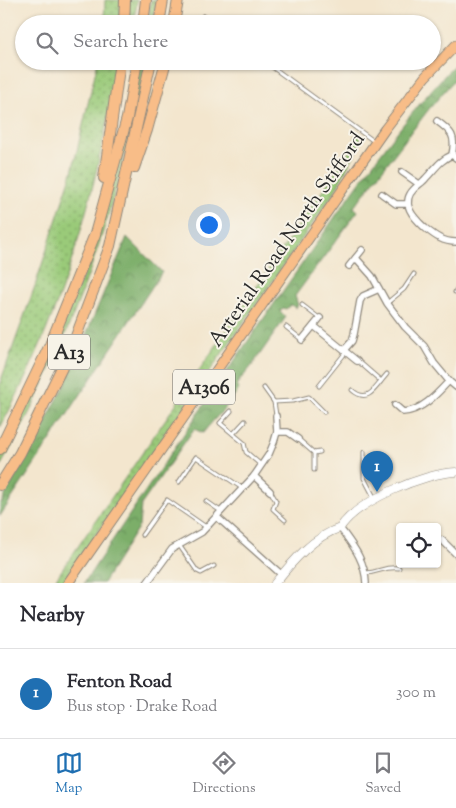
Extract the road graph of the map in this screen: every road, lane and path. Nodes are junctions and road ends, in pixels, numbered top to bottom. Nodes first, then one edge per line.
1 (125, 0) edge
2 (146, 0) edge
3 (163, 0) edge
4 (178, 0) edge
5 (124, 15) edge
6 (144, 15) edge
7 (160, 15) edge
8 (176, 15) edge
9 (456, 45) edge
10 (441, 62) edge
11 (119, 70) edge
12 (135, 70) edge
13 (150, 70) edge
14 (164, 70) edge
15 (276, 70) edge
16 (433, 70) edge
17 (438, 120) dead end
18 (376, 142) junction
19 (454, 156) edge
20 (402, 172) dead end
21 (419, 184) junction
22 (382, 194) dead end
23 (408, 204) junction
24 (119, 211) junction
25 (94, 234) junction
26 (456, 242) edge
27 (362, 250) dead end
28 (356, 258) junction
29 (349, 266) dead end
30 (414, 274) dead end
31 (379, 289) junction
32 (387, 303) junction
33 (302, 305) dead end
34 (320, 318) joint
35 (314, 326) junction
36 (286, 327) dead end
37 (302, 340) joint
38 (345, 351) junction
39 (357, 361) joint
40 (387, 374) dead end
41 (381, 381) junction
42 (449, 381) junction
43 (319, 386) dead end
44 (456, 387) edge
45 (264, 388) dead end
46 (352, 390) dead end
47 (274, 402) junction
48 (395, 405) dead end
49 (232, 411) dead end
50 (324, 412) dead end
51 (276, 416) joint
52 (245, 421) dead end
53 (277, 432) junction
54 (233, 434) junction
55 (298, 438) joint
56 (0, 449) edge
57 (320, 452) dead end
58 (364, 452) dead end
59 (314, 453) junction
60 (262, 465) junction
61 (314, 470) dead end
62 (456, 472) edge
63 (254, 476) junction
64 (179, 482) dead end
65 (0, 485) edge
66 (243, 488) junction
67 (270, 491) joint
68 (375, 500) junction
69 (206, 501) dead end
70 (222, 512) junction
71 (216, 518) junction
72 (285, 520) dead end
73 (207, 528) junction
74 (340, 528) junction
75 (142, 535) dead end
76 (442, 540) dead end
77 (456, 543) edge
78 (179, 545) junction
79 (450, 548) junction
80 (456, 554) edge
81 (214, 566) dead end
82 (396, 567) edge
83 (366, 573) junction
84 (282, 575) junction
85 (68, 583) edge
86 (148, 583) edge
87 (276, 583) edge
88 (366, 583) edge

1 - 5 highway
2 - 6 highway
3 - 7 highway
4 - 8 highway
9 - 10 main road, Arterial Road North Stifford / A1306
11 - 25 highway, A13
12 - 25 highway, A13
13 - 24 highway, A13
14 - 24 highway, A13
15 - 18 lane
16 - 18 main road, Arterial Road North Stifford / A1306
17 - 19 street
18 - 85 main road, Arterial Road North Stifford / A1306
19 - 21 street
20 - 21 street
21 - 23 street
22 - 23 street
23 - 26 street
24 - 65 highway, A13
25 - 56 highway, A13
27 - 28 street
28 - 29 street
28 - 31 street
30 - 32 lane
31 - 32 street
31 - 38 street
32 - 42 street
33 - 34 lane
34 - 35 street
35 - 37 street
35 - 38 street
36 - 37 lane
38 - 39 street
38 - 43 lane
39 - 41 lane
40 - 41 lane
41 - 46 lane
42 - 44 street
42 - 48 street
45 - 47 lane
47 - 50 lane
47 - 51 lane
49 - 54 lane
51 - 53 street
52 - 54 lane
53 - 55 street
53 - 60 street
54 - 60 lane
55 - 59 lane
57 - 59 lane
58 - 68 lane
59 - 61 lane
60 - 63 street
62 - 68 street
63 - 66 street
63 - 67 street
64 - 66 lane
66 - 70 street
67 - 72 lane
68 - 74 street
69 - 70 lane
70 - 71 street
71 - 73 street
71 - 84 street
73 - 75 lane
73 - 78 street
74 - 83 street
74 - 84 street
76 - 79 street
77 - 79 street
78 - 81 lane
78 - 86 street
79 - 80 street
82 - 83 lane
83 - 88 street
84 - 87 street

